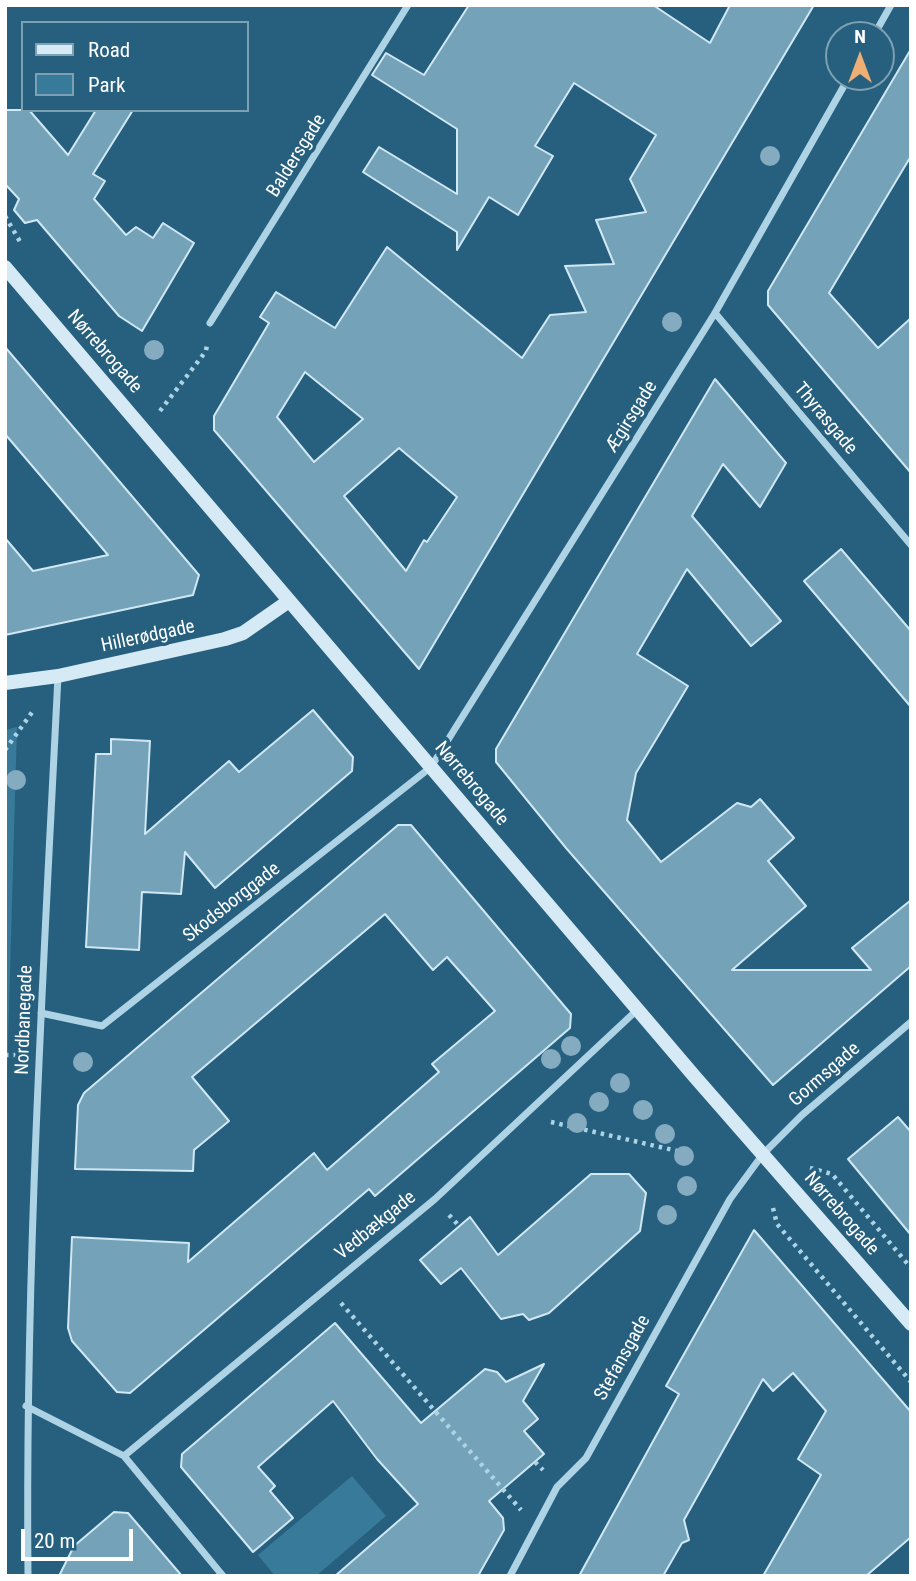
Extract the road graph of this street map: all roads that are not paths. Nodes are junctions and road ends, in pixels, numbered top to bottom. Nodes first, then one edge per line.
1 (408, 5) edge
2 (891, 5) edge
3 (881, 21) edge
4 (841, 91) edge
5 (5, 267) edge
6 (715, 313) junction
7 (210, 323) road end
8 (911, 545) edge
9 (289, 601) junction
10 (58, 676) junction
11 (5, 683) edge
12 (432, 767) junction
13 (638, 1010) junction
14 (41, 1013) junction
15 (911, 1022) edge
16 (763, 1154) junction
17 (911, 1324) edge
18 (26, 1406) junction
19 (124, 1456) junction
20 (28, 1576) edge
21 (223, 1576) edge
22 (510, 1576) edge

1 - 7 street, Baldersgade
2 - 3 street
4 - 6 street, Ægirsgade
5 - 9 street, Nørrebrogade
6 - 8 street, Thyrasgade
6 - 12 street, Ægirsgade
9 - 10 street, Hillerødgade
9 - 12 street, Nørrebrogade
10 - 11 street, Hillerødgade
10 - 14 street, Nordbanegade
12 - 13 street, Nørrebrogade
12 - 14 street, Skodsborggade
13 - 16 street, Nørrebrogade
13 - 19 street, Vedbækgade
14 - 18 street, Nordbanegade
15 - 16 street, Gormsgade
16 - 17 street, Nørrebrogade
16 - 22 street, Stefansgade
18 - 19 street
18 - 20 street, Nordbanegade
19 - 21 street

